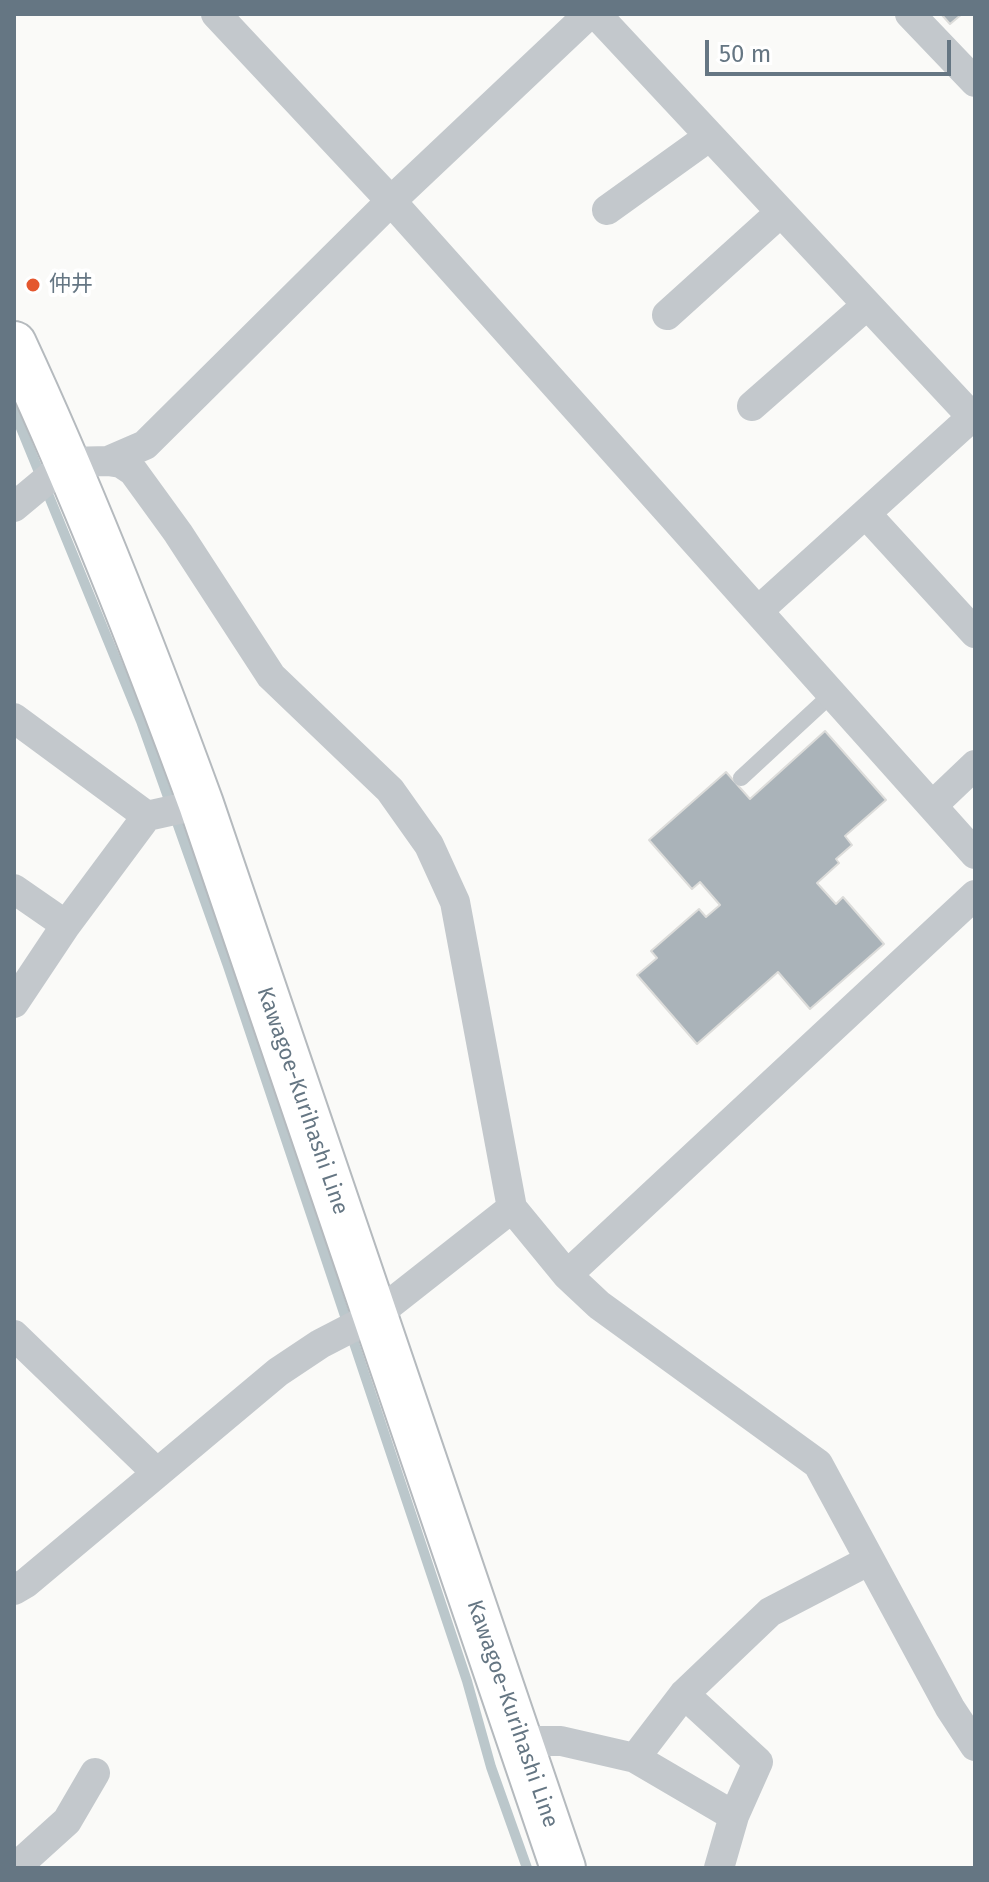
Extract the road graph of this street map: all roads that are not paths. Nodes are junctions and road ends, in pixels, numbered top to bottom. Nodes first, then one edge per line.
1 (216, 14) edge
2 (589, 14) edge
3 (596, 14) edge
4 (910, 14) edge
5 (975, 82) edge
6 (710, 136) junction
7 (391, 201) junction
8 (607, 210) dead end
9 (781, 212) junction
10 (867, 305) junction
11 (667, 315) dead end
12 (14, 344) edge
13 (752, 406) dead end
14 (973, 419) edge
15 (88, 461) junction
16 (14, 507) edge
17 (866, 514) junction
18 (759, 610) junction
19 (975, 633) edge
20 (833, 693) junction
21 (14, 718) edge
22 (975, 765) edge
23 (741, 778) dead end
24 (201, 804) junction
25 (933, 805) junction
26 (147, 816) junction
27 (975, 854) edge
28 (14, 889) edge
29 (975, 895) edge
30 (66, 925) junction
31 (14, 1003) edge
32 (512, 1208) junction
33 (567, 1275) junction
34 (376, 1315) junction
35 (14, 1335) edge
36 (157, 1473) junction
37 (870, 1560) junction
38 (14, 1590) edge
39 (684, 1694) junction
40 (521, 1741) junction
41 (975, 1746) edge
42 (635, 1758) junction
43 (95, 1773) dead end
44 (734, 1816) junction
45 (15, 1868) edge
46 (563, 1868) edge
47 (719, 1868) edge

1 - 7 street
2 - 7 street
3 - 6 street
4 - 5 street
6 - 8 street
6 - 9 street
7 - 15 street
7 - 18 street
9 - 10 street
9 - 11 street
10 - 13 street
10 - 14 street
12 - 15 main road, Kawagoe-Kurihashi Line
14 - 17 street
15 - 16 street
15 - 24 main road, Kawagoe-Kurihashi Line
15 - 32 street
17 - 18 street
17 - 19 street
18 - 20 street
20 - 23 lane
20 - 25 street
21 - 26 street
22 - 25 street
24 - 26 street
24 - 34 main road, Kawagoe-Kurihashi Line
25 - 27 street
26 - 30 street
28 - 30 street
29 - 33 street
30 - 31 street
32 - 33 street
32 - 34 street
33 - 37 street
34 - 36 street
34 - 40 main road, Kawagoe-Kurihashi Line
35 - 36 street
36 - 38 street
37 - 39 street
37 - 41 street
39 - 42 street
39 - 44 street
40 - 42 street
40 - 46 main road, Kawagoe-Kurihashi Line
42 - 44 street
43 - 45 street
44 - 47 street

